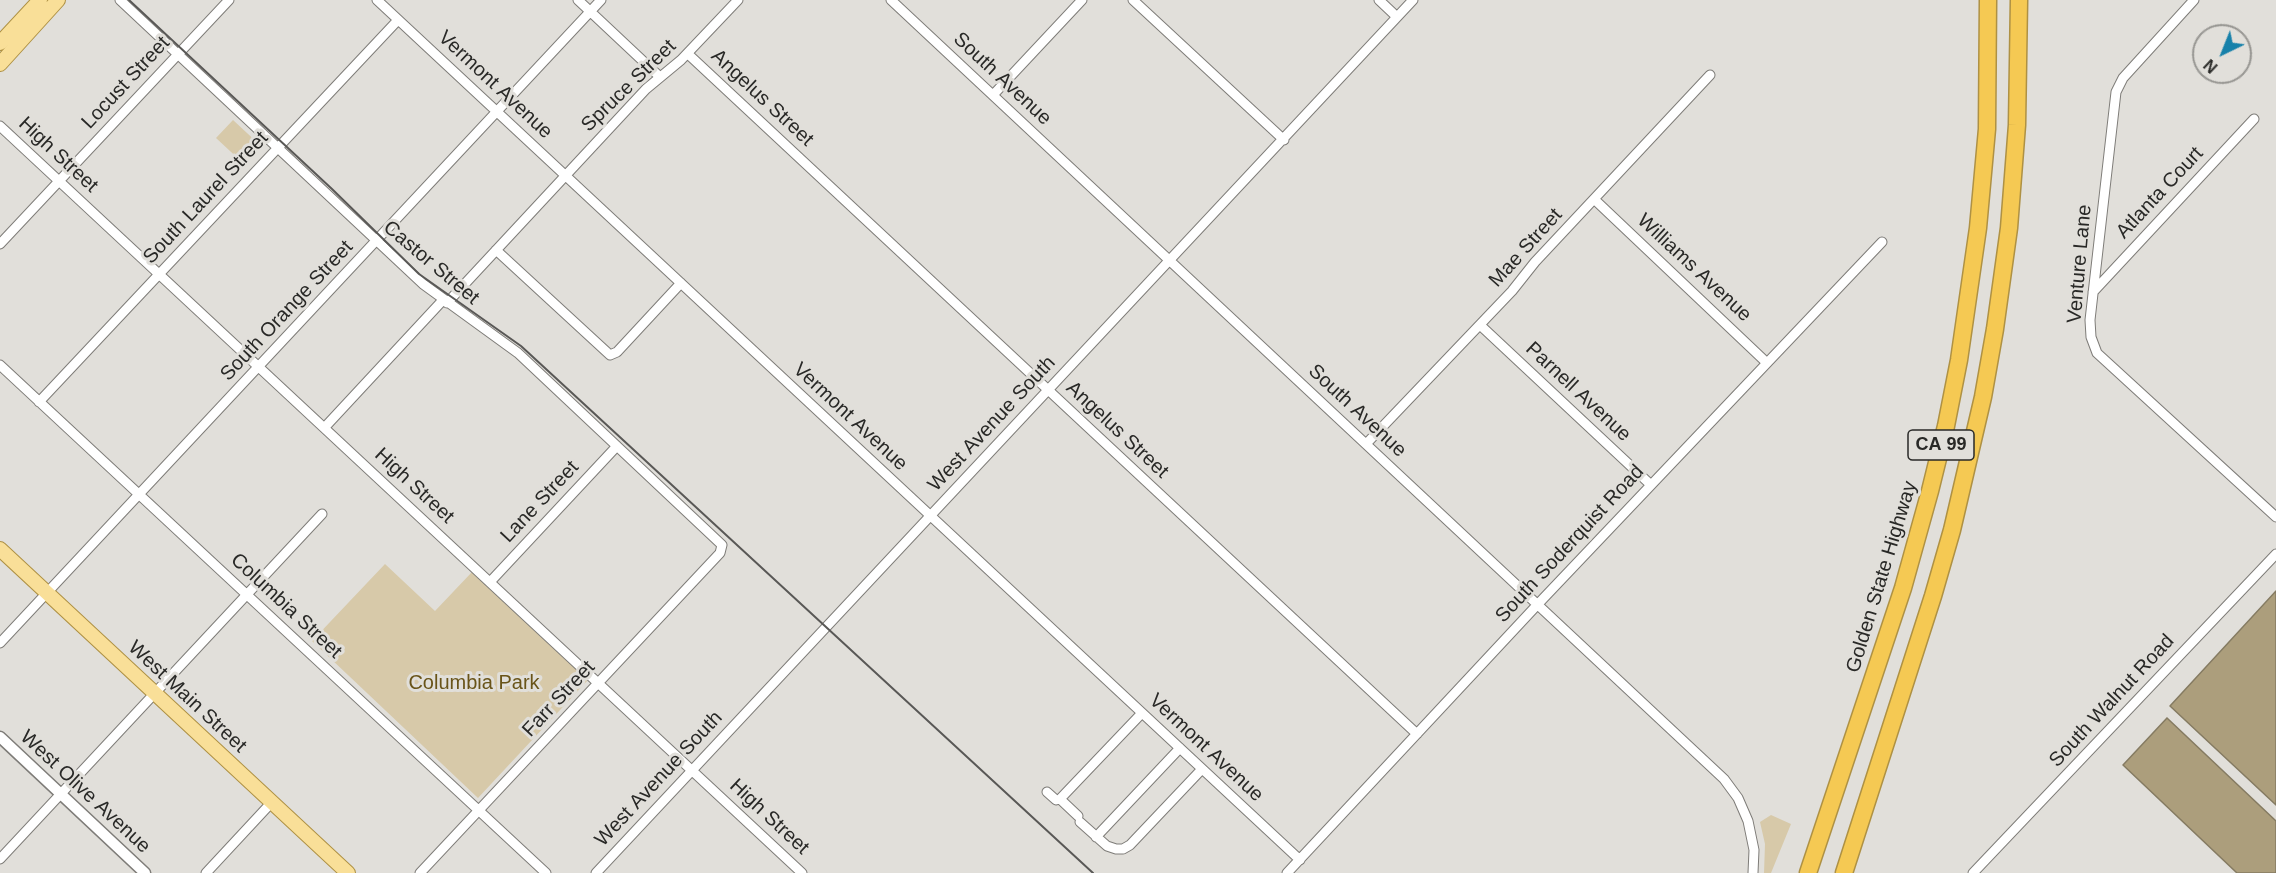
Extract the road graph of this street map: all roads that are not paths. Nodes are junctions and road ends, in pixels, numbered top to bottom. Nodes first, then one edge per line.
1 (40, 0) edge
2 (58, 0) edge
3 (120, 0) edge
4 (229, 0) edge
5 (377, 0) edge
6 (578, 0) edge
7 (601, 0) edge
8 (738, 0) edge
9 (891, 0) edge
10 (1082, 0) edge
11 (1133, 0) edge
12 (1379, 0) edge
13 (1413, 0) edge
14 (1988, 0) edge
15 (2019, 0) edge
16 (2194, 0) edge
17 (28, 6) edge
18 (590, 12) junction
19 (1397, 17) junction
20 (398, 20) junction
21 (0, 43) edge
22 (178, 54) junction
23 (688, 54) junction
24 (0, 64) edge
25 (1710, 75) dead end
26 (660, 76) junction
27 (993, 95) junction
28 (497, 112) junction
29 (2254, 119) dead end
30 (0, 126) edge
31 (1284, 140) junction
32 (278, 148) junction
33 (566, 176) junction
34 (59, 181) junction
35 (1595, 200) junction
36 (377, 241) junction
37 (1882, 242) dead end
38 (0, 244) edge
39 (496, 250) junction
40 (1169, 261) junction
41 (159, 274) junction
42 (681, 283) junction
43 (2093, 292) junction
44 (445, 302) junction
45 (1480, 325) junction
46 (1767, 363) junction
47 (0, 365) edge
48 (259, 368) junction
49 (1048, 390) junction
50 (39, 402) junction
51 (325, 427) junction
52 (1366, 444) junction
53 (617, 446) junction
54 (1652, 485) junction
55 (139, 495) junction
56 (322, 514) dead end
57 (931, 516) junction
58 (2276, 518) edge
59 (722, 548) joint
60 (0, 549) edge
61 (2276, 554) edge
62 (490, 582) junction
63 (47, 593) junction
64 (247, 594) junction
65 (1538, 604) junction
66 (0, 643) edge
67 (598, 683) junction
68 (155, 693) junction
69 (1142, 713) junction
70 (1417, 734) junction
71 (0, 737) edge
72 (1180, 748) junction
73 (1202, 769) junction
74 (692, 770) junction
75 (1047, 792) dead end
76 (61, 794) junction
77 (1060, 799) junction
78 (272, 802) junction
79 (479, 811) junction
80 (1096, 837) junction
81 (0, 859) edge
82 (1300, 860) junction
83 (145, 873) edge
84 (206, 873) edge
85 (348, 873) edge
86 (420, 873) edge
87 (546, 873) edge
88 (596, 873) edge
89 (802, 873) edge
90 (1287, 873) edge
91 (1753, 873) edge
92 (1809, 873) edge
93 (1844, 873) edge
94 (1973, 873) edge

1 - 17 main road
2 - 24 main road
3 - 22 street, Castor Street
4 - 22 street, Locust Street
5 - 20 street, Vermont Avenue
6 - 18 street
7 - 18 street, South Orange Street
8 - 23 street, Spruce Street
9 - 27 street, South Avenue
10 - 27 street
11 - 31 street
12 - 19 street
13 - 19 street, West Avenue South
14 - 92 highway, Golden State Highway / CA 99
15 - 93 highway, CA 99
16 - 43 street, Venture Lane
17 - 21 main road
18 - 26 street
18 - 28 street, South Orange Street
19 - 31 street, West Avenue South
20 - 28 street, Vermont Avenue
20 - 32 street, South Laurel Street
22 - 32 street, Castor Street
22 - 34 street, Locust Street
23 - 26 street, Spruce Street
23 - 49 street, Angelus Street
25 - 35 street, Mae Street
26 - 33 street, Spruce Street
27 - 40 street, South Avenue
28 - 33 street, Vermont Avenue
28 - 36 street, South Orange Street
29 - 43 street, Atlanta Court
30 - 34 street, High Street
31 - 40 street, West Avenue South
32 - 36 street, Castor Street
32 - 41 street, South Laurel Street
33 - 39 street, Spruce Street
33 - 42 street, Vermont Avenue
34 - 38 street, Locust Street
34 - 41 street, High Street
35 - 45 street, Mae Street
35 - 46 street, Williams Avenue
36 - 44 street, Castor Street
36 - 48 street, South Orange Street
37 - 46 street, South Soderquist Road
39 - 42 street
39 - 44 street, Spruce Street
40 - 49 street, West Avenue South
40 - 52 street, South Avenue
41 - 48 street, High Street
41 - 50 street, South Laurel Street
42 - 57 street, Vermont Avenue
43 - 58 street, Venture Lane
44 - 51 street, Spruce Street
44 - 53 street, Castor Street
45 - 52 street, Mae Street
45 - 54 street, Parnell Avenue
46 - 54 street, South Soderquist Road
47 - 50 street, Columbia Street
48 - 51 street, High Street
48 - 55 street, South Orange Street
49 - 57 street, West Avenue South
49 - 70 street, Angelus Street
50 - 55 street, Columbia Street
51 - 62 street, High Street
52 - 65 street, South Avenue
53 - 59 street, Castor Street
53 - 62 street, Lane Street
54 - 65 street, South Soderquist Road
55 - 63 street, South Orange Street
55 - 64 street, Columbia Street
56 - 64 street
57 - 69 street, Vermont Avenue
57 - 74 street, West Avenue South
59 - 67 street, Farr Street
60 - 63 main road, West Main Street
61 - 94 street, South Walnut Road
62 - 67 street, High Street
63 - 66 street, South Orange Street
63 - 68 main road, West Main Street
64 - 68 street
64 - 79 street, Columbia Street
65 - 70 street, South Soderquist Road
65 - 91 street, South Avenue
67 - 74 street, High Street
67 - 79 street, Farr Street
68 - 76 street
68 - 78 main road, West Main Street
69 - 72 street, Vermont Avenue
69 - 77 street
70 - 82 street, South Soderquist Road
71 - 76 street, West Olive Avenue
72 - 73 street, Vermont Avenue
72 - 80 street
73 - 80 street
73 - 82 street, Vermont Avenue
74 - 88 street, West Avenue South
74 - 89 street, High Street
75 - 77 street
76 - 81 street
76 - 83 street, West Olive Avenue
77 - 80 street
78 - 84 street
78 - 85 main road, West Main Street
79 - 86 street, Farr Street
79 - 87 street, Columbia Street
82 - 90 street, South Soderquist Road

